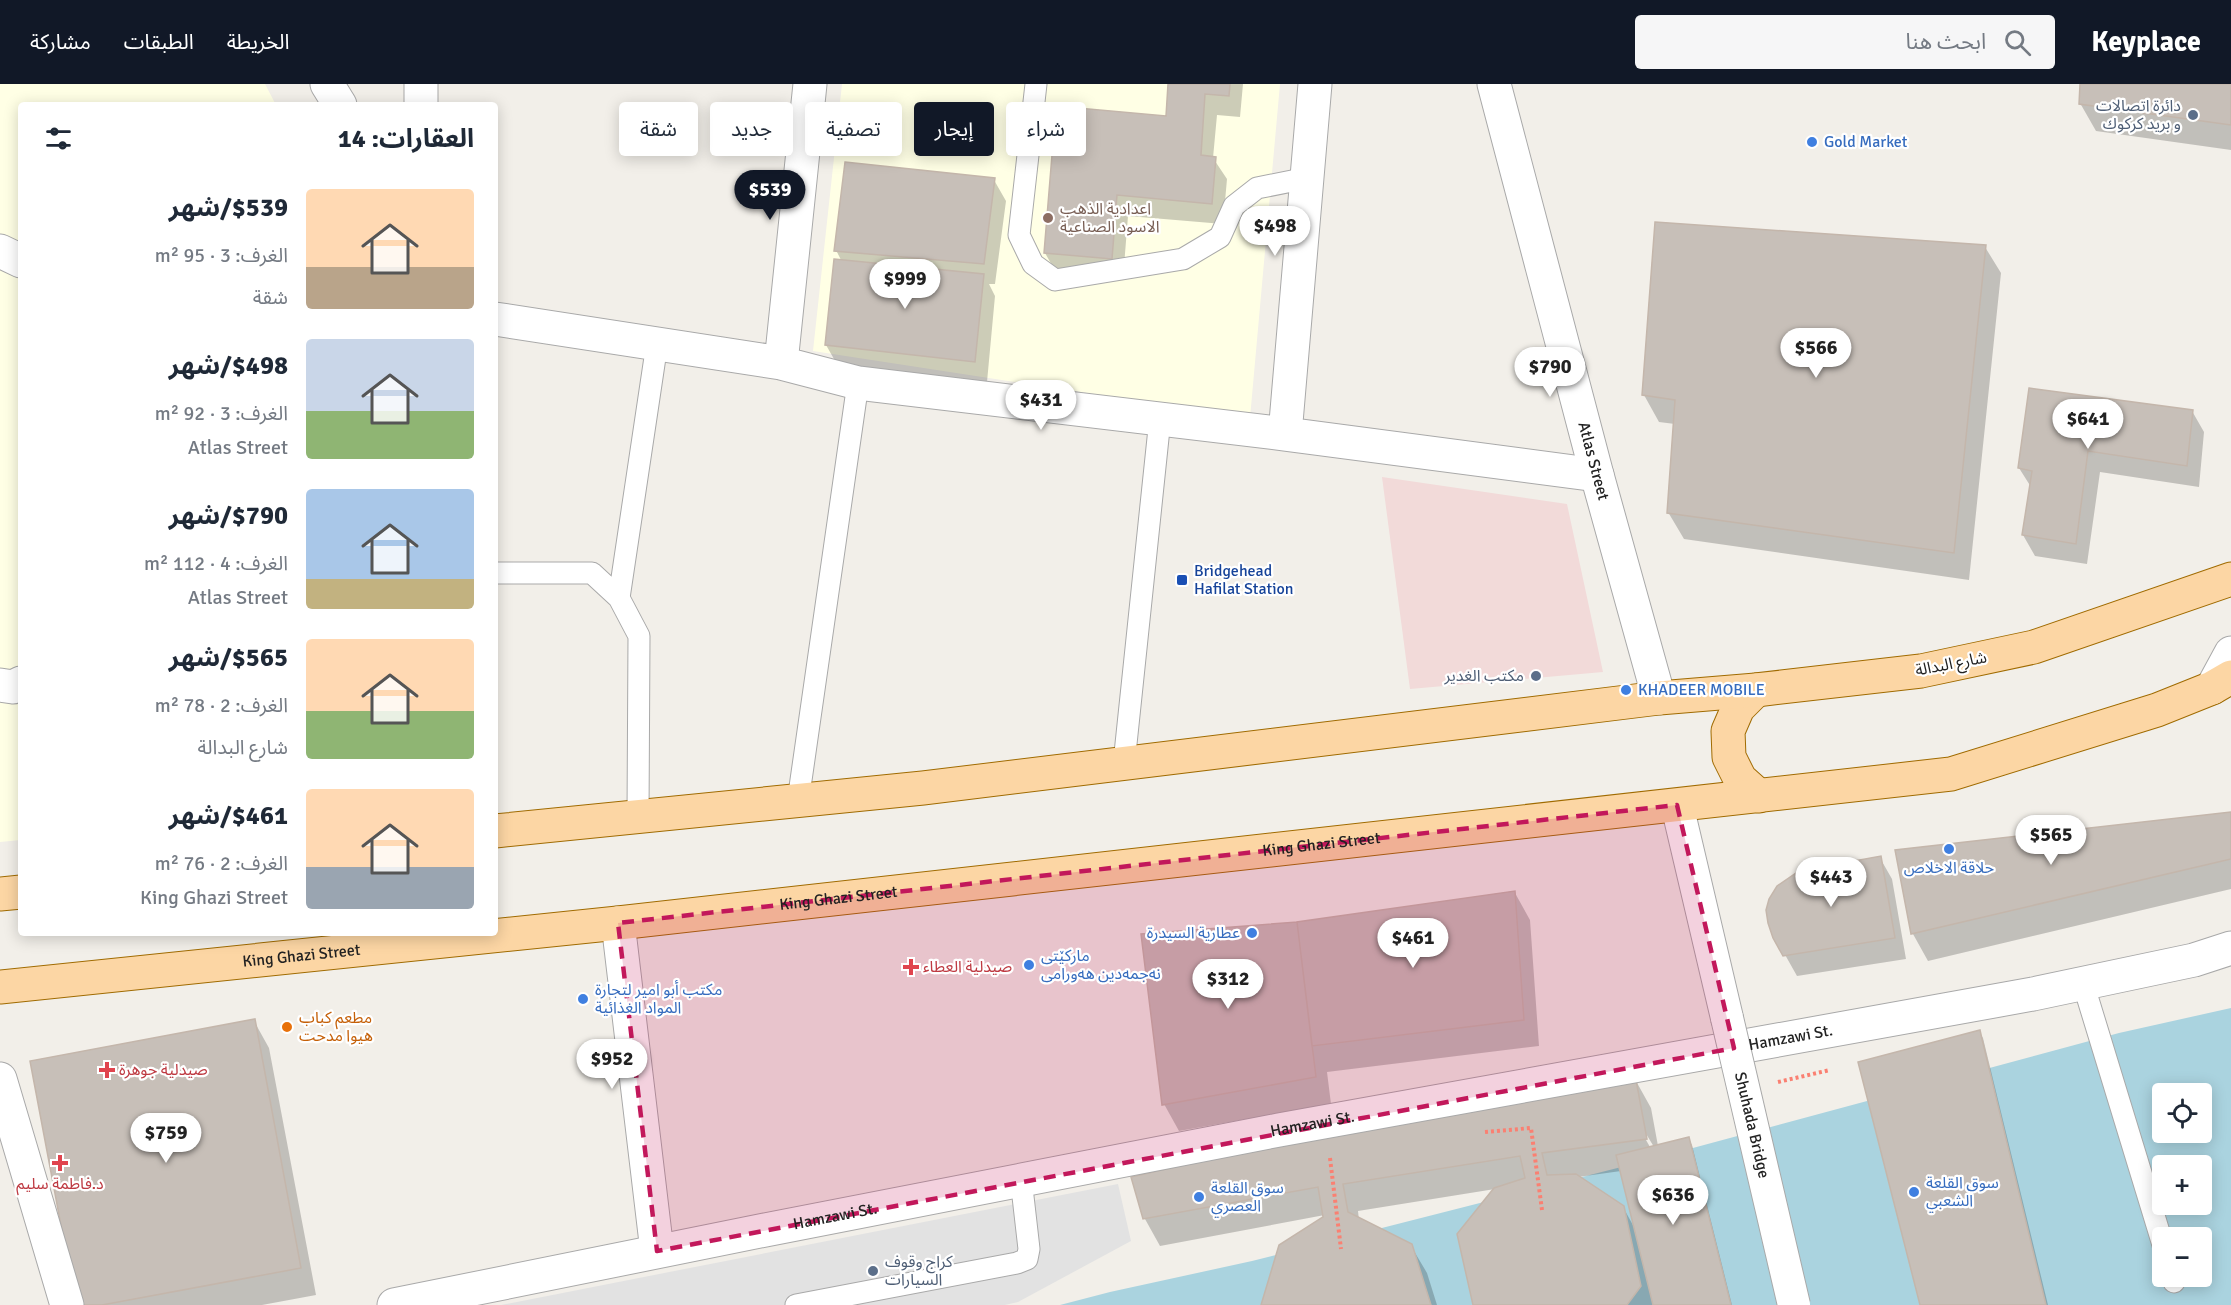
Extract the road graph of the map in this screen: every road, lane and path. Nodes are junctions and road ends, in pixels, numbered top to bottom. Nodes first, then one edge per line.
1 (327, 84) edge
2 (421, 84) edge
3 (810, 84) edge
4 (1036, 84) edge
5 (1316, 84) edge
6 (1494, 84) edge
7 (338, 102) edge
8 (421, 102) edge
9 (1307, 178) junction
10 (0, 251) edge
11 (18, 260) edge
12 (498, 319) edge
13 (657, 344) junction
14 (781, 363) junction
15 (858, 383) junction
16 (1160, 419) junction
17 (1285, 434) junction
18 (1597, 475) junction
19 (498, 573) edge
20 (2231, 579) edge
21 (619, 597) junction
22 (2231, 653) edge
23 (2221, 683) edge
24 (18, 684) edge
25 (0, 685) edge
26 (1756, 690) junction
27 (1659, 698) junction
28 (1124, 763) junction
29 (1759, 796) junction
30 (798, 801) junction
31 (1677, 805) junction
32 (638, 817) junction
33 (498, 831) edge
34 (18, 892) edge
35 (0, 894) edge
36 (618, 923) junction
37 (498, 935) edge
38 (492, 936) edge
39 (2231, 948) edge
40 (2083, 983) junction
41 (0, 987) edge
42 (1836, 1069) dead end
43 (0, 1079) edge
44 (1743, 1089) junction
45 (1484, 1132) dead end
46 (1329, 1147) dead end
47 (1021, 1179) junction
48 (1542, 1210) dead end
49 (2158, 1227) edge
50 (1341, 1249) dead end
51 (657, 1251) junction
52 (67, 1305) edge
53 (394, 1305) edge
54 (796, 1305) edge
55 (1794, 1305) edge

1 - 7 street
2 - 8 street
3 - 14 street
4 - 9 lane
5 - 9 street
6 - 18 street, Atlas Street
9 - 17 street
10 - 11 street
12 - 13 street
13 - 14 street
13 - 21 lane
14 - 15 street
15 - 16 street
15 - 30 lane
16 - 17 street
16 - 28 lane
17 - 18 street
18 - 27 street, Atlas Street
19 - 21 lane
20 - 26 main road, شارع البدالة
21 - 32 lane
22 - 23 street
23 - 29 main road
24 - 25 street
26 - 27 main road, شارع البدالة
26 - 29 main road
27 - 28 main road
28 - 30 main road
29 - 31 main road
30 - 32 main road
31 - 36 main road, King Ghazi Street
31 - 44 street, Shuhada Bridge, bridge
32 - 33 main road
34 - 35 main road
36 - 37 main road, King Ghazi Street
36 - 51 street
38 - 41 main road, King Ghazi Street
39 - 40 street, Hamzawi St.
40 - 47 street, Hamzawi St.
40 - 49 lane
42 - 44 path
43 - 52 street
44 - 55 street, Shuhada Bridge, bridge
45 - 48 path
46 - 50 path
47 - 51 street, Hamzawi St.
47 - 54 lane
51 - 53 street, Hamzawi St.

